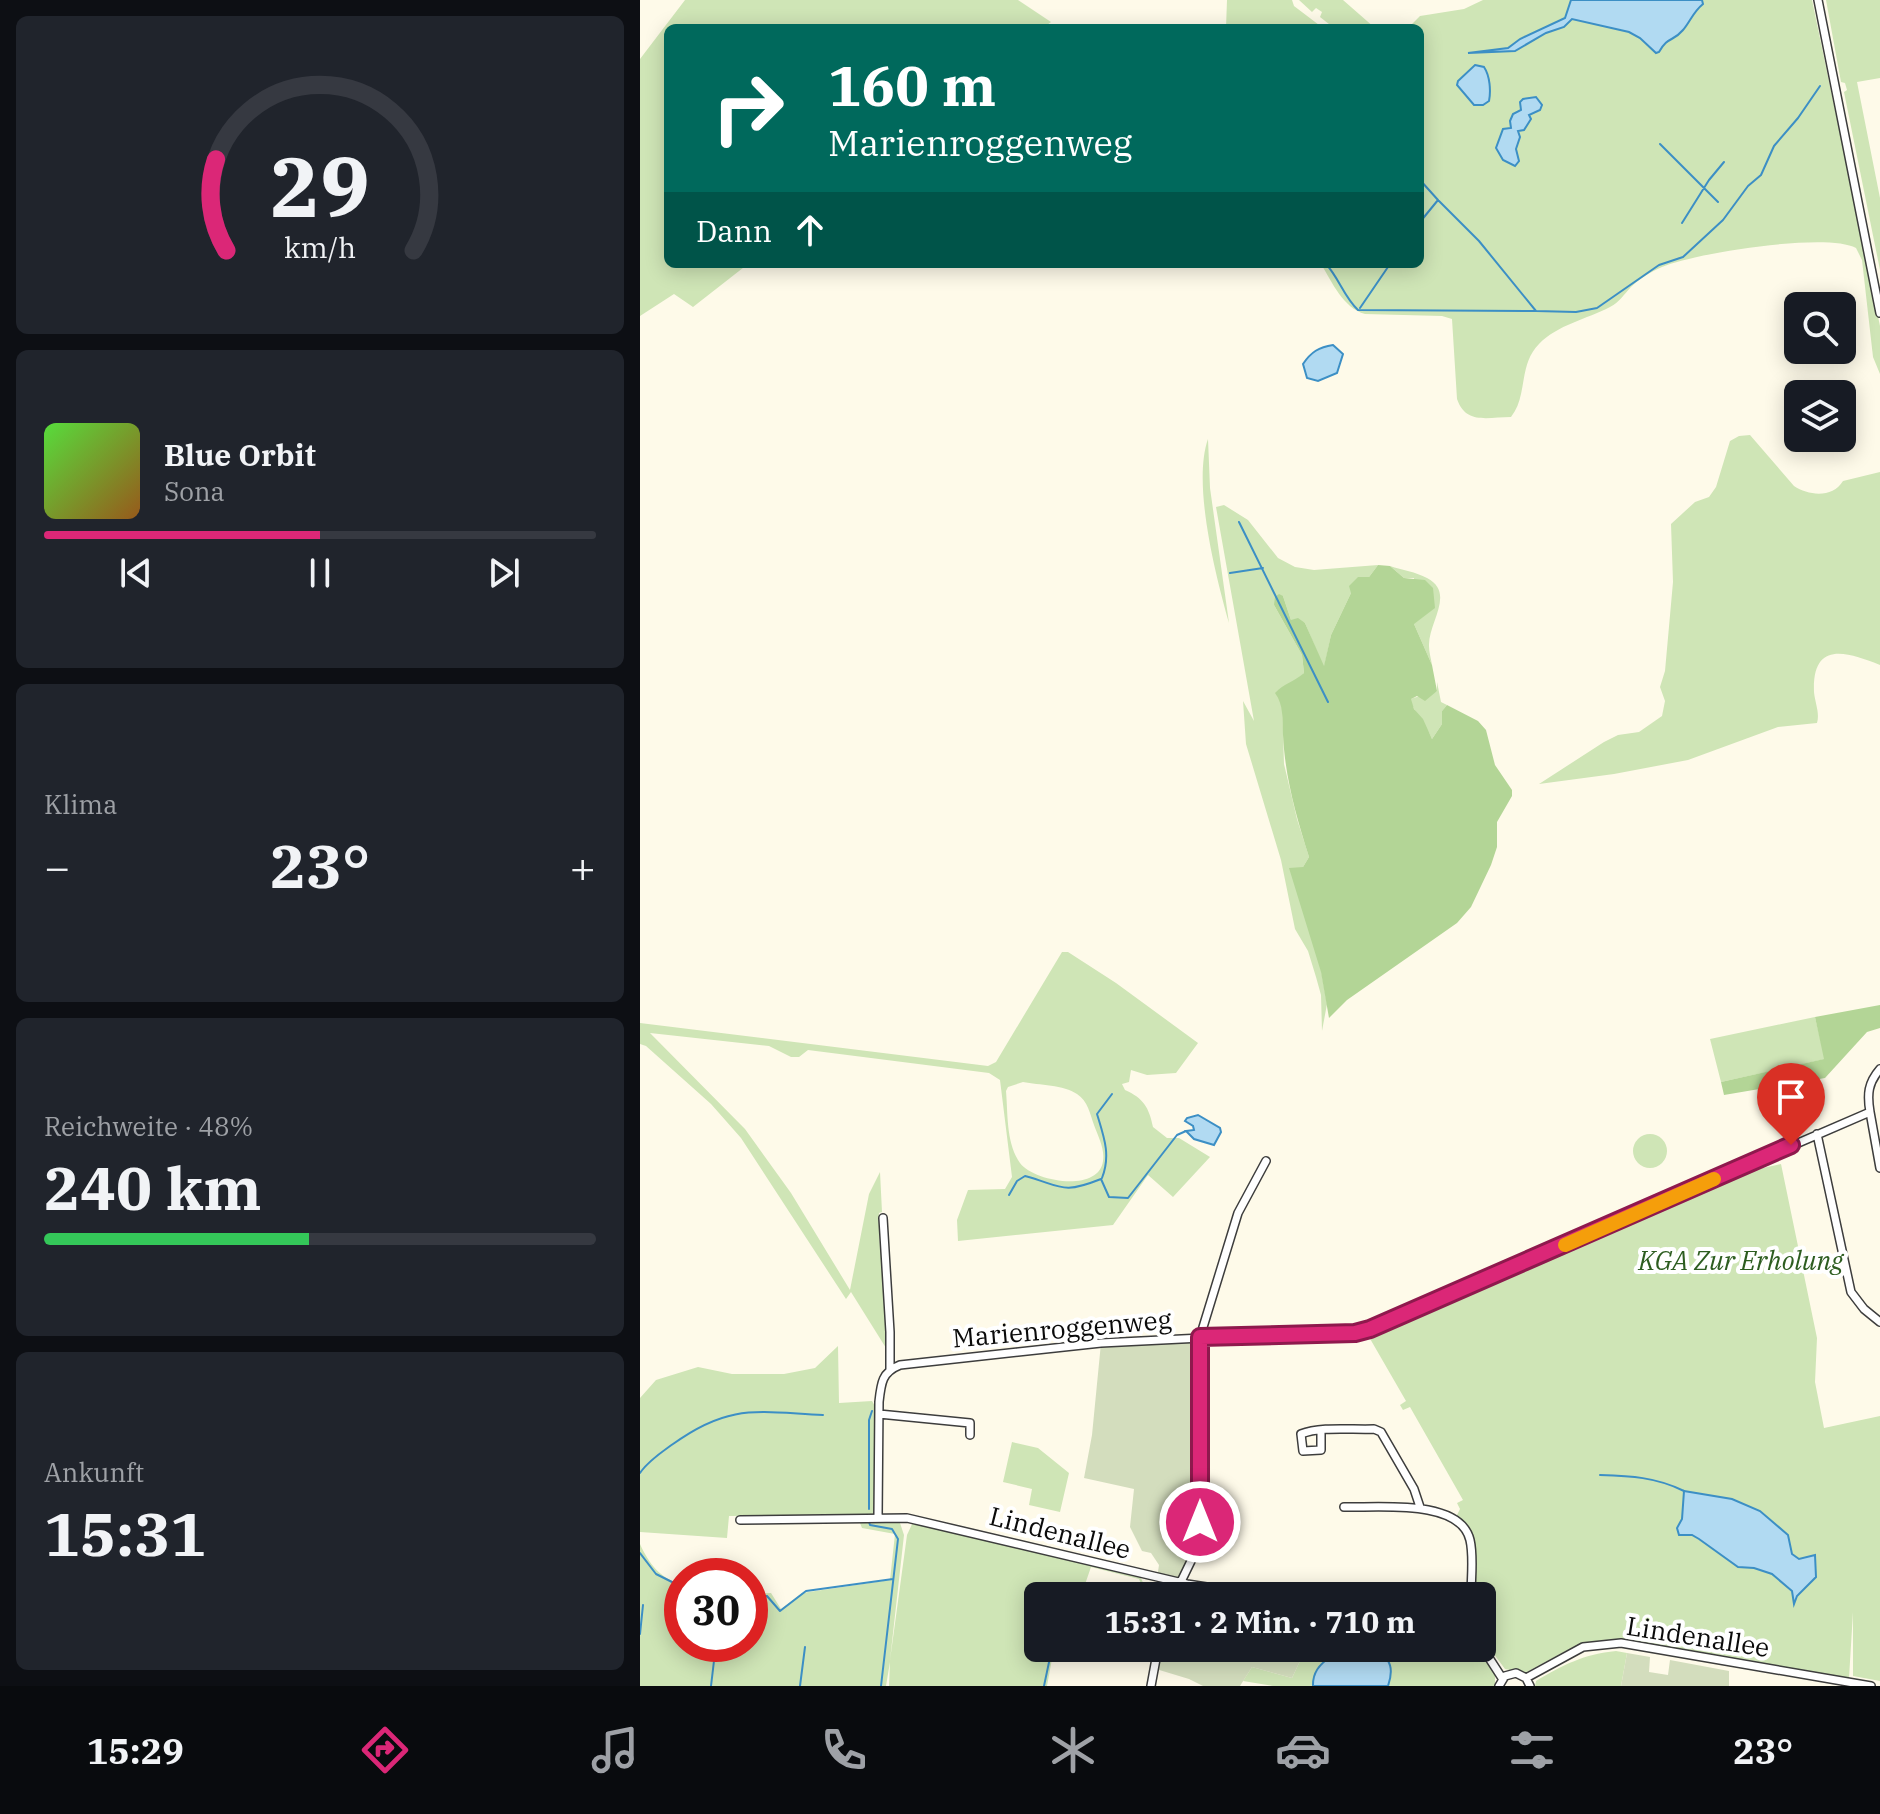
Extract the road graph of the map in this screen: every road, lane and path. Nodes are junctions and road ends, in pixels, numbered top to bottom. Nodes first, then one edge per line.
1 (1818, 0) edge
2 (1880, 313) edge
3 (1880, 1069) edge
4 (1870, 1112) junction
5 (1817, 1134) junction
6 (1266, 1161) dead end
7 (1880, 1168) edge
8 (883, 1218) dead end
9 (1880, 1322) edge
10 (1200, 1337) junction
11 (890, 1369) junction
12 (879, 1414) junction
13 (1321, 1431) dead end
14 (970, 1435) dead end
15 (1344, 1507) dead end
16 (1420, 1507) junction
17 (878, 1517) junction
18 (740, 1520) dead end
19 (1176, 1582) edge
20 (1180, 1582) edge
21 (1471, 1582) edge
22 (1155, 1662) edge
23 (1490, 1662) edge
24 (1808, 1675) junction
25 (1500, 1682) edge
26 (1528, 1682) edge
27 (1151, 1686) edge
28 (1807, 1686) edge
29 (1871, 1686) edge

1 - 2 street
3 - 4 street
4 - 5 street, Marienroggenweg
4 - 7 street
5 - 9 street
5 - 10 street, Marienroggenweg
6 - 10 street
8 - 11 street
10 - 11 street, Marienroggenweg
10 - 20 street
11 - 12 street
12 - 14 street
12 - 17 street
13 - 16 street
15 - 16 street
16 - 21 street
17 - 18 street, Lindenallee
17 - 19 street, Lindenallee
22 - 27 street
23 - 25 street
24 - 26 street, Lindenallee
24 - 28 street
24 - 29 street, Lindenallee
25 - 26 street

